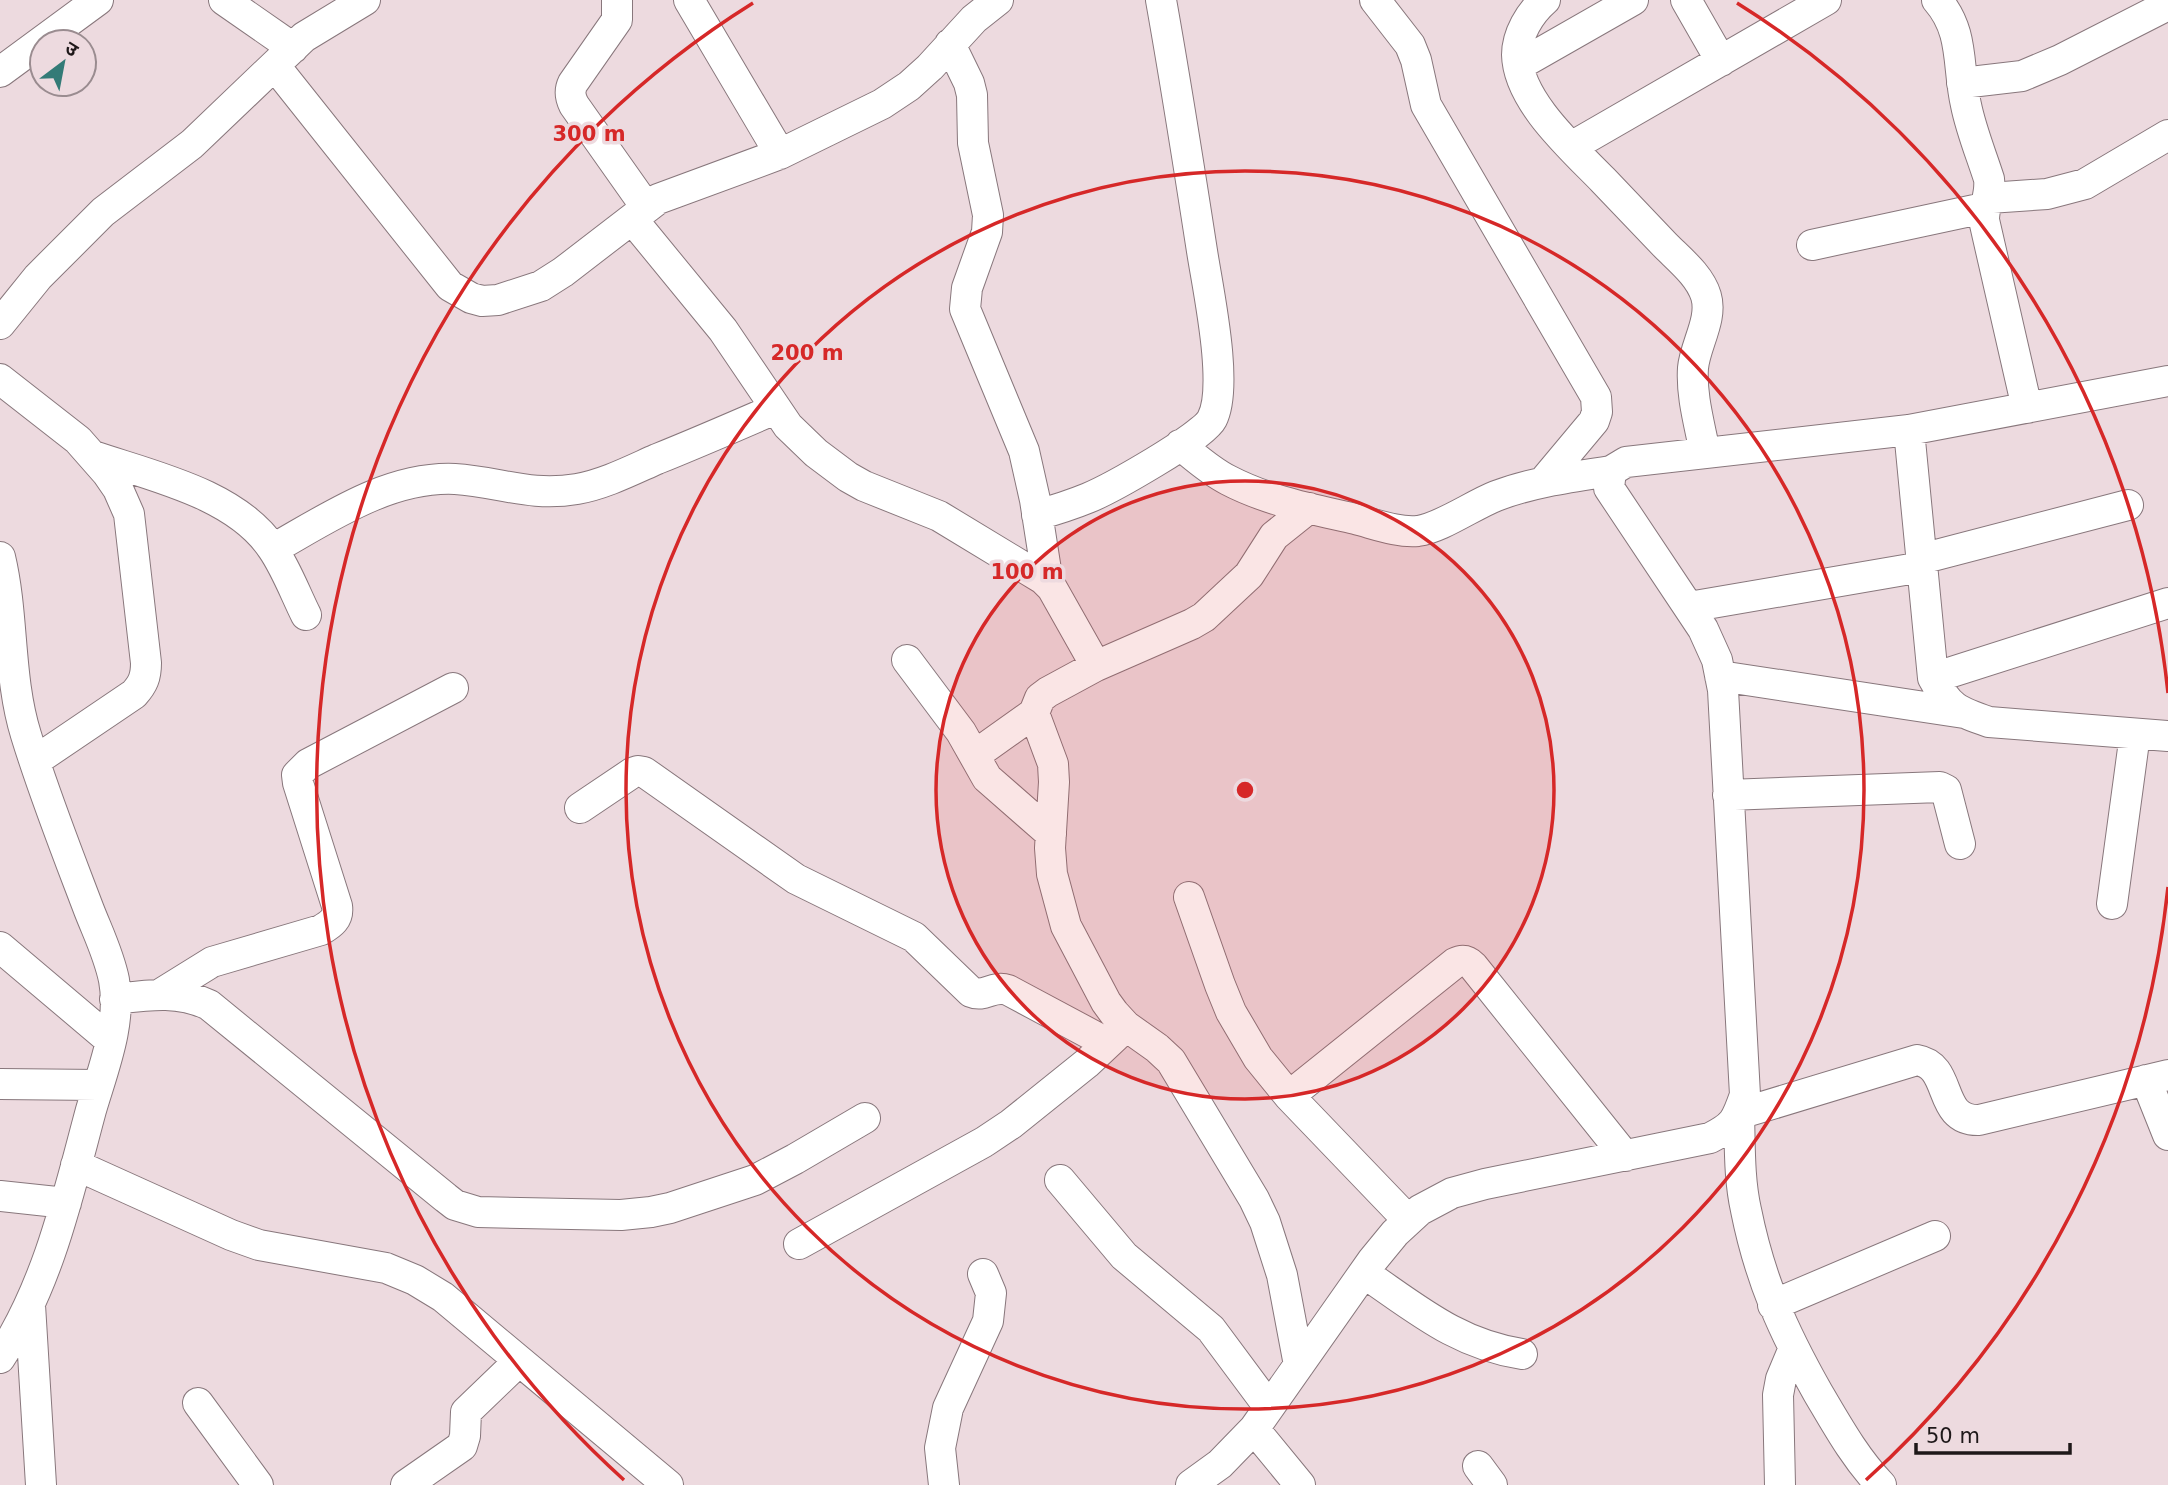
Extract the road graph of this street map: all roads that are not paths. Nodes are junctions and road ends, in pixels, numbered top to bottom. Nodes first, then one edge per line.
1 (98, 0) edge
2 (224, 0) edge
3 (365, 0) edge
4 (617, 0) edge
5 (689, 0) edge
6 (998, 0) edge
7 (1161, 0) edge
8 (1374, 0) edge
9 (1545, 0) edge
10 (1633, 0) edge
11 (1686, 0) edge
12 (1826, 0) edge
13 (1937, 0) edge
14 (2168, 5) edge
15 (950, 44) junction
16 (284, 57) junction
17 (1721, 61) junction
18 (1519, 65) junction
19 (0, 72) edge
20 (1962, 83) junction
21 (2168, 135) edge
22 (1571, 147) junction
23 (780, 154) junction
24 (1986, 203) junction
25 (639, 213) junction
26 (1812, 246) dead end
27 (0, 324) edge
28 (0, 379) edge
29 (2168, 381) edge
30 (2027, 408) junction
31 (775, 409) junction
32 (1909, 430) junction
33 (1180, 445) junction
34 (1705, 453) junction
35 (93, 456) junction
36 (1611, 471) junction
37 (1543, 482) junction
38 (2128, 505) dead end
39 (1308, 508) junction
40 (1037, 515) junction
41 (273, 549) junction
42 (0, 557) edge
43 (1922, 563) junction
44 (1048, 583) junction
45 (2168, 603) edge
46 (1689, 607) junction
47 (306, 615) dead end
48 (906, 660) dead end
49 (1096, 666) junction
50 (1720, 676) junction
51 (1933, 678) junction
52 (453, 688) dead end
53 (1034, 713) junction
54 (1964, 713) junction
55 (2135, 734) junction
56 (2168, 736) edge
57 (975, 755) junction
58 (35, 761) junction
59 (1728, 795) junction
60 (580, 808) dead end
61 (1051, 834) junction
62 (1960, 844) dead end
63 (1189, 897) dead end
64 (2112, 904) dead end
65 (0, 947) edge
66 (162, 993) junction
67 (116, 999) junction
68 (1117, 1035) junction
69 (110, 1040) junction
70 (2157, 1078) edge
71 (0, 1084) edge
72 (98, 1085) junction
73 (1289, 1096) junction
74 (1739, 1114) junction
75 (865, 1118) dead end
76 (2168, 1135) edge
77 (1625, 1156) junction
78 (76, 1165) junction
79 (1060, 1180) dead end
80 (0, 1196) edge
81 (66, 1203) junction
82 (1408, 1220) junction
83 (1935, 1236) dead end
84 (799, 1244) dead end
85 (1364, 1272) junction
86 (983, 1274) dead end
87 (1773, 1304) junction
88 (30, 1305) junction
89 (1794, 1348) junction
90 (1522, 1354) dead end
91 (0, 1358) edge
92 (519, 1361) junction
93 (1299, 1365) junction
94 (198, 1403) dead end
95 (1262, 1418) junction
96 (244, 1480) edge
97 (661, 1483) edge
98 (410, 1484) edge
99 (41, 1485) edge
100 (944, 1485) edge
101 (1191, 1485) edge
102 (1300, 1485) edge
103 (1780, 1485) edge
104 (1881, 1485) edge

1 - 19 street
2 - 16 street
3 - 16 street
4 - 25 street
5 - 23 street
6 - 15 street
7 - 33 street
8 - 37 street
9 - 18 street
10 - 18 street
11 - 17 street
12 - 17 street
13 - 20 street
14 - 20 street
15 - 23 street
15 - 40 street
16 - 25 street
16 - 27 street
17 - 22 street
18 - 22 street
20 - 24 street
21 - 24 street
22 - 34 street
23 - 25 street
24 - 26 street
24 - 30 street
25 - 31 street
28 - 35 street
29 - 30 street
30 - 32 street
31 - 41 street
31 - 44 street
32 - 34 street
32 - 43 street
33 - 39 street
33 - 40 street
34 - 36 street
35 - 41 street
35 - 58 street
36 - 37 street
36 - 46 street
37 - 39 street
38 - 43 street
39 - 49 street
40 - 44 street
41 - 47 street
42 - 58 street
43 - 46 street
43 - 51 street
44 - 49 street
45 - 51 street
46 - 50 street
48 - 57 street
49 - 53 street
50 - 54 street
50 - 59 street
51 - 54 street
52 - 66 street
53 - 57 street
53 - 61 street
54 - 55 street
55 - 56 street
55 - 64 street
57 - 61 street
58 - 67 street
59 - 62 street
59 - 74 street
60 - 68 street
61 - 68 street
63 - 73 street
65 - 69 street
66 - 67 street
66 - 75 street
67 - 69 street
68 - 84 street
68 - 93 street
69 - 72 street
70 - 74 street
70 - 76 street
71 - 72 street
72 - 78 street
73 - 77 street
73 - 82 street
74 - 77 street
74 - 87 street
77 - 82 street
78 - 81 street
78 - 92 street
79 - 95 street
80 - 81 street
81 - 88 street
82 - 85 street
83 - 87 street
85 - 90 street
85 - 93 street
86 - 100 street
87 - 89 street
88 - 91 street
88 - 99 street
89 - 103 street
89 - 104 street
92 - 97 street
92 - 98 street
93 - 95 street
94 - 96 street
95 - 101 street
95 - 102 street

